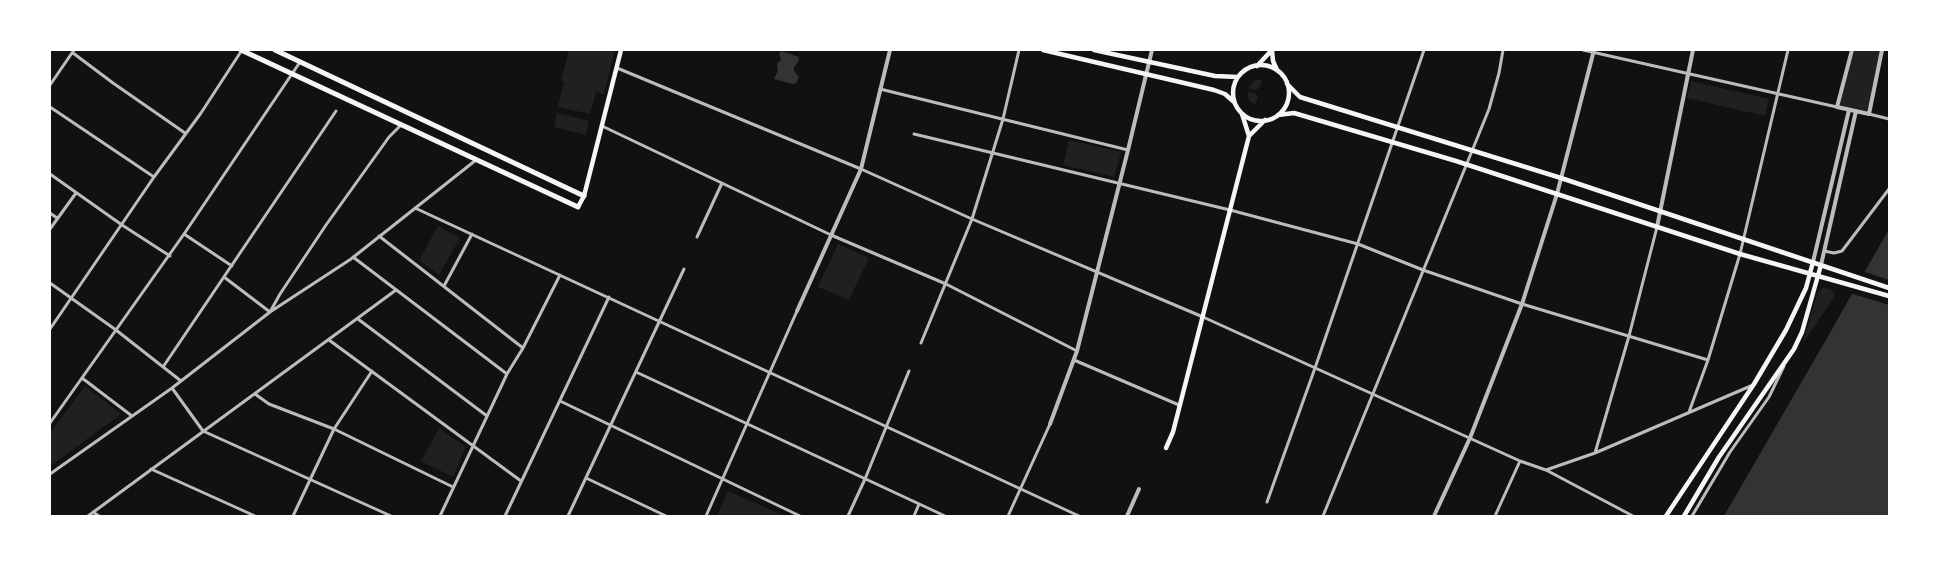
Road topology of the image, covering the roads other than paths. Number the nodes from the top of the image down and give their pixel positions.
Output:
1 (242, 50) edge
2 (275, 50) edge
3 (621, 50) edge
4 (890, 50) edge
5 (1019, 50) edge
6 (1043, 50) edge
7 (1094, 50) edge
8 (1152, 50) edge
9 (1271, 50) edge
10 (1424, 50) edge
11 (1503, 50) edge
12 (1583, 50) edge
13 (1693, 50) edge
14 (1788, 50) edge
15 (1852, 50) edge
16 (1882, 50) edge
17 (74, 51) edge
18 (1594, 51) edge
19 (301, 62) junction
20 (1148, 63) junction
21 (1257, 66) junction
22 (617, 68) junction
23 (1277, 71) junction
24 (294, 74) junction
25 (1146, 74) junction
26 (1688, 74) junction
27 (1238, 77) junction
28 (1287, 84) junction
29 (50, 85) edge
30 (880, 89) junction
31 (1778, 94) junction
32 (1234, 102) junction
33 (50, 107) edge
34 (1838, 107) junction
35 (1849, 110) junction
36 (336, 112) dead end
37 (1856, 112) junction
38 (1241, 113) junction
39 (1869, 114) junction
40 (1278, 115) junction
41 (1003, 119) junction
42 (1889, 119) edge
43 (1265, 120) junction
44 (401, 125) junction
45 (602, 126) junction
46 (1398, 128) junction
47 (185, 132) junction
48 (914, 134) dead end
49 (1249, 136) junction
50 (1393, 142) junction
51 (1128, 150) junction
52 (1472, 151) junction
53 (994, 153) junction
54 (476, 160) junction
55 (1467, 164) junction
56 (861, 169) junction
57 (50, 174) edge
58 (154, 177) junction
59 (1561, 178) junction
60 (722, 183) junction
61 (1120, 184) junction
62 (1889, 189) edge
63 (76, 192) junction
64 (1557, 194) junction
65 (584, 196) junction
66 (578, 207) joint
67 (415, 208) junction
68 (1230, 210) junction
69 (1662, 211) junction
70 (50, 213) edge
71 (58, 218) junction
72 (972, 219) junction
73 (122, 225) junction
74 (1657, 227) junction
75 (50, 229) edge
76 (184, 234) junction
77 (472, 234) junction
78 (832, 235) junction
79 (379, 236) junction
80 (697, 237) dead end
81 (1743, 239) junction
82 (1358, 244) junction
83 (1824, 251) junction
84 (1740, 254) junction
85 (170, 256) junction
86 (353, 257) junction
87 (1813, 262) junction
88 (1821, 265) junction
89 (232, 266) junction
90 (684, 269) dead end
91 (1423, 270) junction
92 (1097, 271) junction
93 (1810, 273) junction
94 (560, 274) junction
95 (1818, 275) junction
96 (224, 277) junction
97 (50, 284) edge
98 (946, 284) junction
99 (444, 286) junction
100 (1889, 288) edge
101 (396, 290) junction
102 (1889, 296) edge
103 (609, 297) junction
104 (72, 298) junction
105 (1522, 304) junction
106 (797, 311) joint
107 (270, 312) junction
108 (1203, 317) junction
109 (358, 319) junction
110 (660, 321) junction
111 (50, 329) edge
112 (116, 330) junction
113 (1629, 336) junction
114 (330, 340) junction
115 (921, 343) dead end
116 (523, 348) junction
117 (1077, 351) junction
118 (1074, 360) junction
119 (1708, 360) junction
120 (1788, 360) junction
121 (163, 366) junction
122 (1316, 368) junction
123 (372, 371) junction
124 (769, 371) junction
125 (909, 371) dead end
126 (636, 372) junction
127 (507, 374) junction
128 (82, 378) junction
129 (181, 381) junction
130 (1754, 384) junction
131 (172, 388) junction
132 (1372, 393) junction
133 (255, 394) junction
134 (560, 401) junction
135 (1179, 405) junction
136 (1689, 412) junction
137 (132, 416) junction
138 (487, 416) junction
139 (50, 423) edge
140 (746, 424) junction
141 (1050, 424) joint
142 (610, 426) junction
143 (887, 426) junction
144 (334, 429) junction
145 (203, 431) junction
146 (1470, 438) junction
147 (472, 446) junction
148 (1166, 448) dead end
149 (1595, 453) junction
150 (1520, 461) junction
151 (151, 469) junction
152 (1546, 470) junction
153 (50, 474) edge
154 (586, 478) junction
155 (722, 479) junction
156 (865, 479) junction
157 (309, 480) junction
158 (521, 481) junction
159 (453, 487) junction
160 (1021, 488) junction
161 (1139, 489) dead end
162 (1267, 502) dead end
163 (919, 504) junction
164 (93, 512) junction
165 (88, 516) edge
166 (99, 516) edge
167 (255, 516) edge
168 (293, 516) edge
169 (391, 516) edge
170 (440, 516) edge
171 (505, 516) edge
172 (568, 516) edge
173 (666, 516) edge
174 (706, 516) edge
175 (800, 516) edge
176 (848, 516) edge
177 (914, 516) edge
178 (945, 516) edge
179 (1008, 516) edge
180 (1079, 516) edge
181 (1126, 516) edge
182 (1323, 516) edge
183 (1434, 516) edge
184 (1495, 516) edge
185 (1633, 516) edge
186 (1666, 516) edge
187 (1684, 516) edge
188 (1692, 516) edge

1 - 24 main road
1 - 47 street
2 - 19 main road
3 - 22 main road
4 - 30 street
5 - 41 street
6 - 25 main road
7 - 20 main road
8 - 20 street
9 - 21 main road
9 - 23 main road
10 - 46 street
11 - 52 street
12 - 18 street
13 - 26 street
14 - 31 street
15 - 34 street
16 - 39 street
17 - 29 street
17 - 47 street
18 - 26 street
18 - 59 street
19 - 24 street
19 - 65 main road
20 - 25 street
20 - 27 main road
21 - 23 main road
21 - 27 main road
22 - 45 main road
22 - 56 street
23 - 28 main road
24 - 44 main road
24 - 76 street
25 - 32 main road
25 - 51 street
26 - 31 street
26 - 69 street
27 - 32 main road
28 - 40 main road
28 - 46 main road
30 - 41 street
30 - 56 street
31 - 34 street
31 - 81 street
32 - 38 main road
33 - 58 street
34 - 35 street
35 - 37 street
35 - 87 street
36 - 89 street
37 - 39 street
37 - 83 street
38 - 43 main road
38 - 49 main road
39 - 42 street
40 - 43 main road
40 - 50 main road
41 - 51 street
41 - 53 street
43 - 49 main road
44 - 54 main road
44 - 107 street
45 - 60 street
45 - 65 main road
46 - 50 street
46 - 52 main road
47 - 58 street
48 - 53 street
49 - 68 main road
50 - 55 main road
50 - 82 street
51 - 61 street
52 - 55 street
52 - 59 main road
53 - 61 street
53 - 72 street
54 - 66 main road
54 - 67 street
55 - 64 main road
55 - 91 street
56 - 72 street
56 - 78 street
57 - 63 street
58 - 73 street
59 - 64 street
59 - 69 main road
60 - 78 street
60 - 80 street
61 - 68 street
61 - 92 street
62 - 83 street
63 - 71 street
63 - 73 street
64 - 74 main road
64 - 105 street
65 - 66 main road
67 - 77 street
67 - 79 street
68 - 82 street
68 - 108 main road
69 - 74 street
69 - 81 main road
70 - 71 street
71 - 75 street
72 - 92 street
72 - 98 street
73 - 85 street
73 - 104 street
74 - 84 main road
74 - 113 street
76 - 85 street
76 - 89 street
77 - 94 street
77 - 99 street
78 - 98 street
78 - 106 street
79 - 86 street
79 - 99 street
81 - 84 street
81 - 87 main road
82 - 91 street
82 - 122 street
83 - 88 street
84 - 93 main road
84 - 119 street
85 - 112 street
86 - 101 street
86 - 107 street
87 - 88 main road
87 - 93 main road
88 - 95 main road
88 - 100 main road
89 - 96 street
90 - 110 street
91 - 105 street
91 - 132 street
92 - 108 street
92 - 117 street
93 - 95 main road
93 - 130 main road
94 - 103 street
94 - 116 street
95 - 102 main road
95 - 120 main road
96 - 107 street
96 - 121 street
97 - 104 street
98 - 115 street
98 - 117 street
99 - 116 street
101 - 109 street
101 - 127 street
103 - 110 street
103 - 134 street
104 - 111 street
104 - 112 street
105 - 113 street
105 - 146 street
106 - 124 street
107 - 129 street
108 - 122 street
108 - 135 main road
109 - 114 street
109 - 138 street
110 - 124 street
110 - 126 street
112 - 121 street
112 - 128 street
113 - 119 street
113 - 149 street
114 - 123 street
114 - 133 street
116 - 127 street
117 - 118 street
118 - 135 street
118 - 141 street
119 - 136 street
120 - 187 main road
120 - 188 street
121 - 129 street
122 - 132 street
122 - 162 street
123 - 144 street
123 - 147 street
124 - 140 street
124 - 143 street
125 - 143 street
126 - 140 street
126 - 142 street
127 - 138 street
128 - 137 street
128 - 139 street
129 - 131 street
130 - 136 street
130 - 186 main road
131 - 137 street
131 - 145 street
132 - 146 street
132 - 182 street
133 - 144 street
133 - 145 street
134 - 142 street
134 - 158 street
135 - 148 main road
136 - 149 street
137 - 153 street
138 - 147 street
140 - 155 street
140 - 156 street
141 - 160 street
142 - 154 street
142 - 155 street
143 - 156 street
143 - 160 street
144 - 157 street
144 - 159 street
145 - 151 street
145 - 157 street
146 - 150 street
146 - 183 street
147 - 158 street
147 - 159 street
149 - 152 street
150 - 152 street
150 - 184 street
151 - 164 street
151 - 167 street
152 - 185 street
154 - 172 street
154 - 173 street
155 - 174 street
155 - 175 street
156 - 163 street
156 - 176 street
157 - 168 street
157 - 169 street
158 - 171 street
159 - 170 street
160 - 179 street
160 - 180 street
161 - 181 street
163 - 177 street
163 - 178 street
164 - 165 street
164 - 166 street

